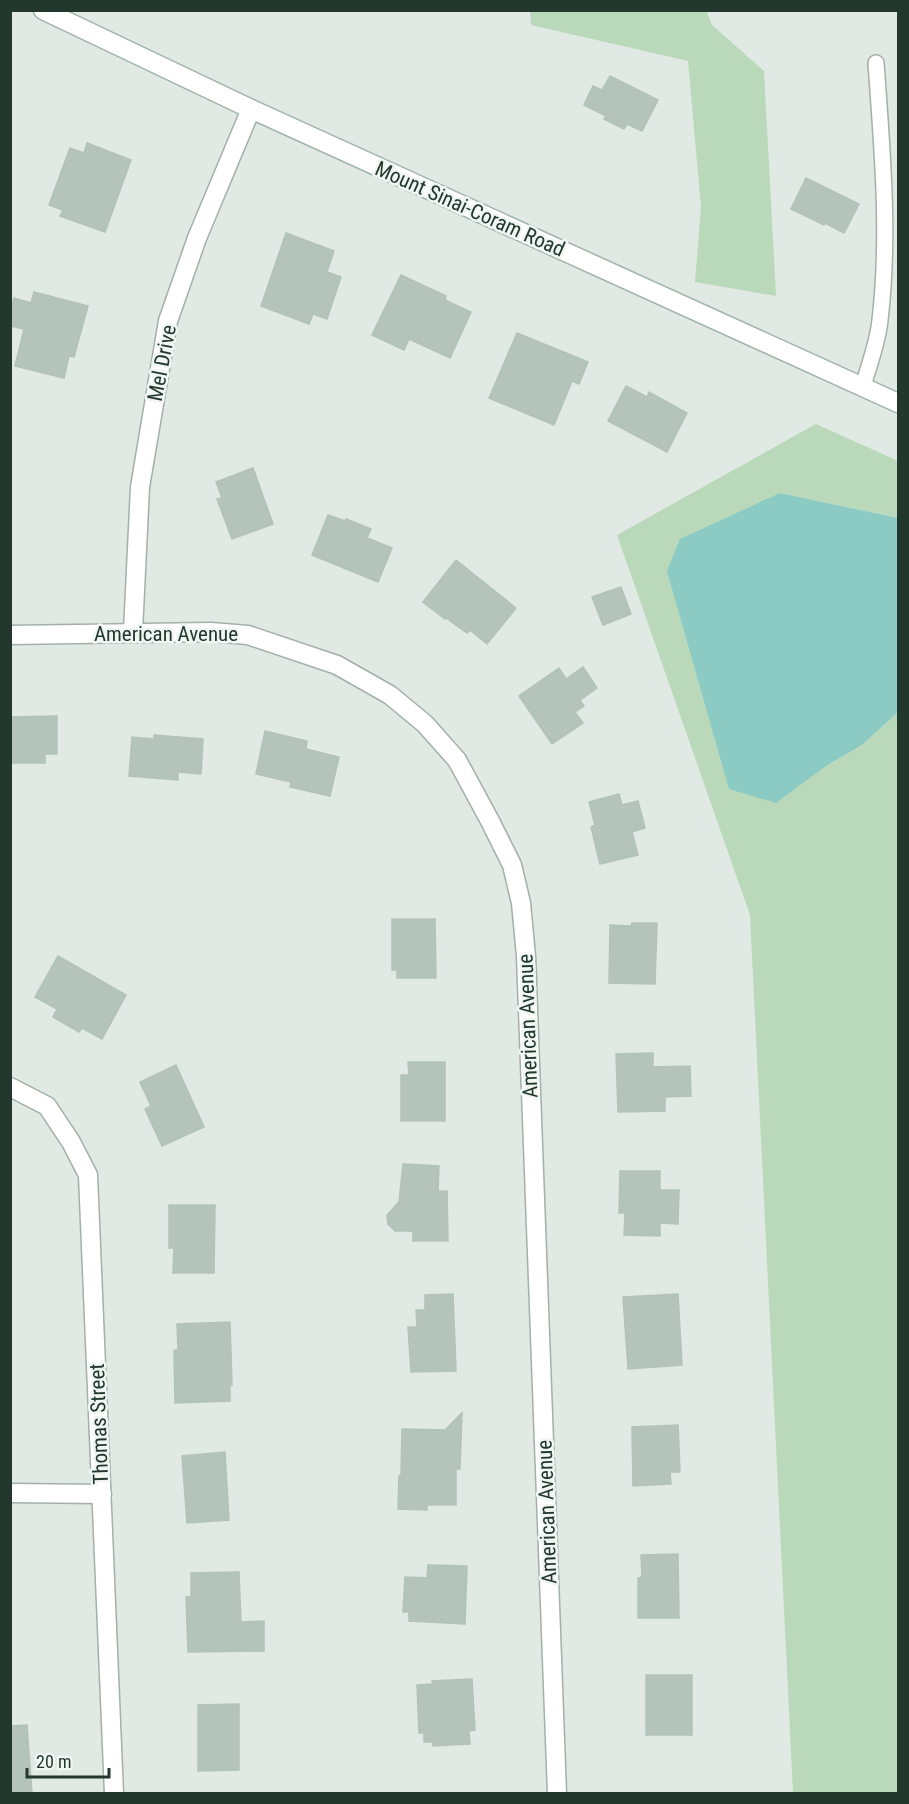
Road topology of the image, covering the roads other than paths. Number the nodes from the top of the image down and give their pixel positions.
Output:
1 (43, 10) edge
2 (876, 63) dead end
3 (251, 109) junction
4 (863, 386) junction
5 (898, 403) edge
6 (133, 632) junction
7 (10, 635) edge
8 (10, 1087) edge
9 (10, 1493) edge
10 (102, 1494) junction
11 (114, 1794) edge
12 (557, 1794) edge

1 - 3 street, Mount Sinai-Coram Road
2 - 4 lane
3 - 4 street, Mount Sinai-Coram Road
3 - 6 street, Mel Drive
4 - 5 street, Mount Sinai-Coram Road
6 - 7 street, American Avenue
6 - 12 street, American Avenue
8 - 10 street, Thomas Street
9 - 10 street
10 - 11 street, Thomas Street

